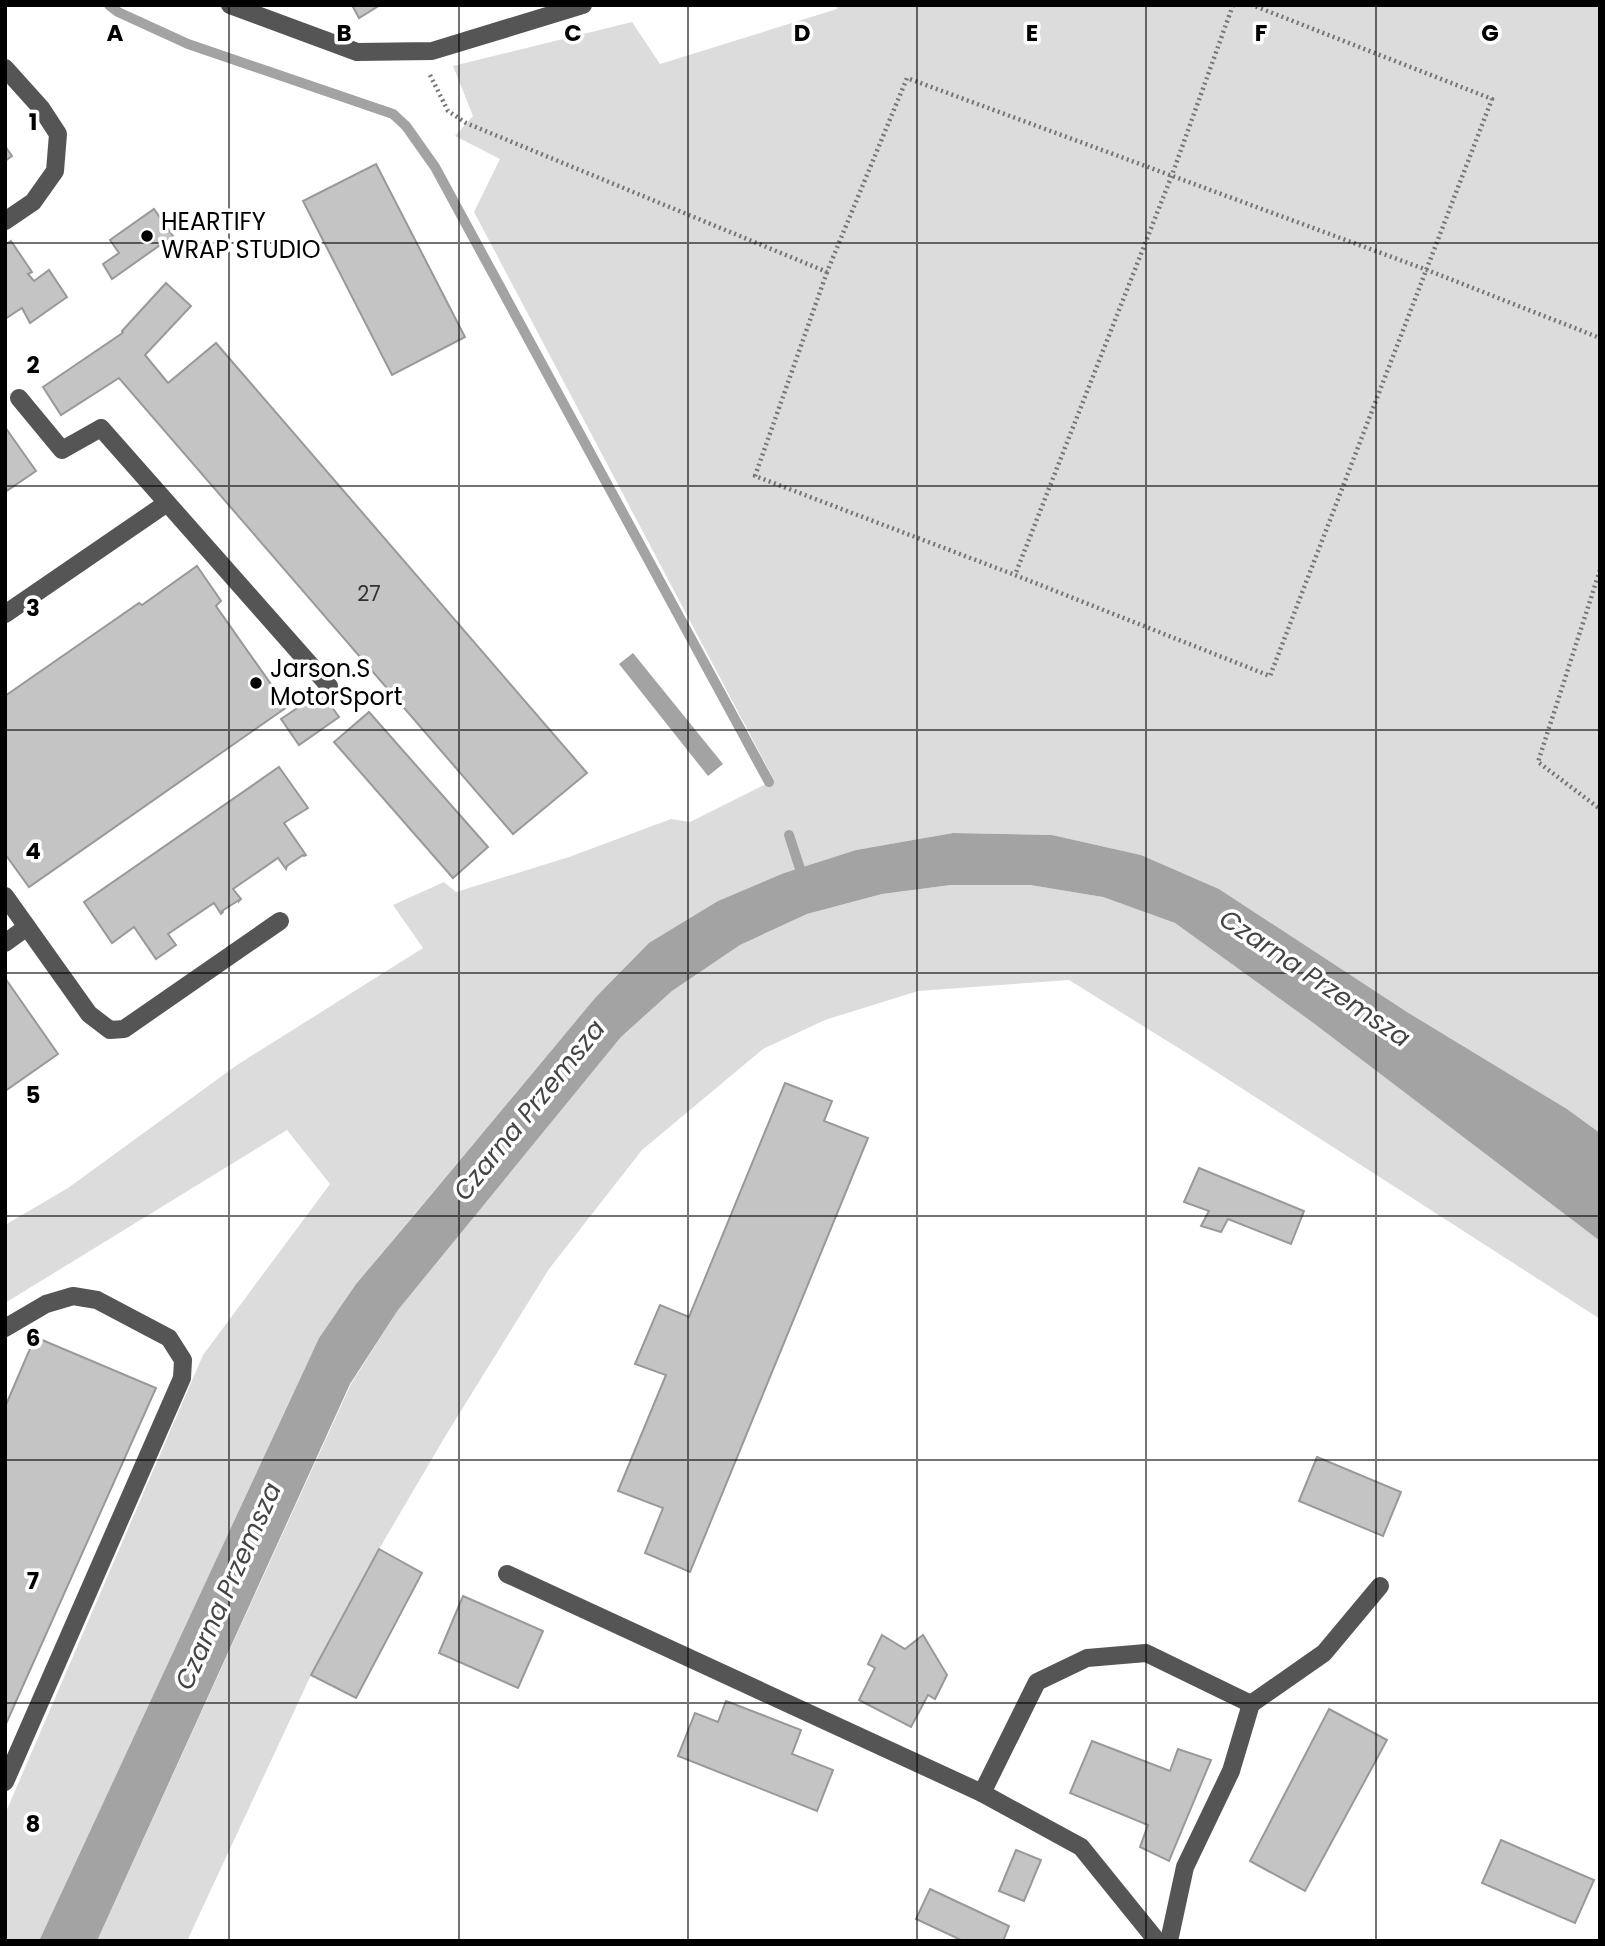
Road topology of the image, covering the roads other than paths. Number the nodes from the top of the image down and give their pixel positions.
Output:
1 (230, 5) edge
2 (583, 5) edge
3 (5, 68) edge
4 (5, 221) edge
5 (19, 398) dead end
6 (167, 503) junction
7 (5, 614) edge
8 (329, 686) dead end
9 (5, 896) edge
10 (280, 921) dead end
11 (27, 927) junction
12 (5, 943) edge
13 (5, 1328) edge
14 (507, 1574) dead end
15 (1380, 1586) dead end
16 (1251, 1704) junction
17 (5, 1782) edge
18 (982, 1793) junction
19 (1157, 1941) edge
20 (1169, 1941) edge

1 - 2 lane
3 - 4 lane
5 - 6 lane
6 - 7 lane
6 - 8 lane
9 - 11 lane
10 - 11 lane
11 - 12 lane
13 - 17 lane
14 - 18 lane
15 - 16 lane
16 - 18 lane
16 - 20 lane
18 - 19 lane

